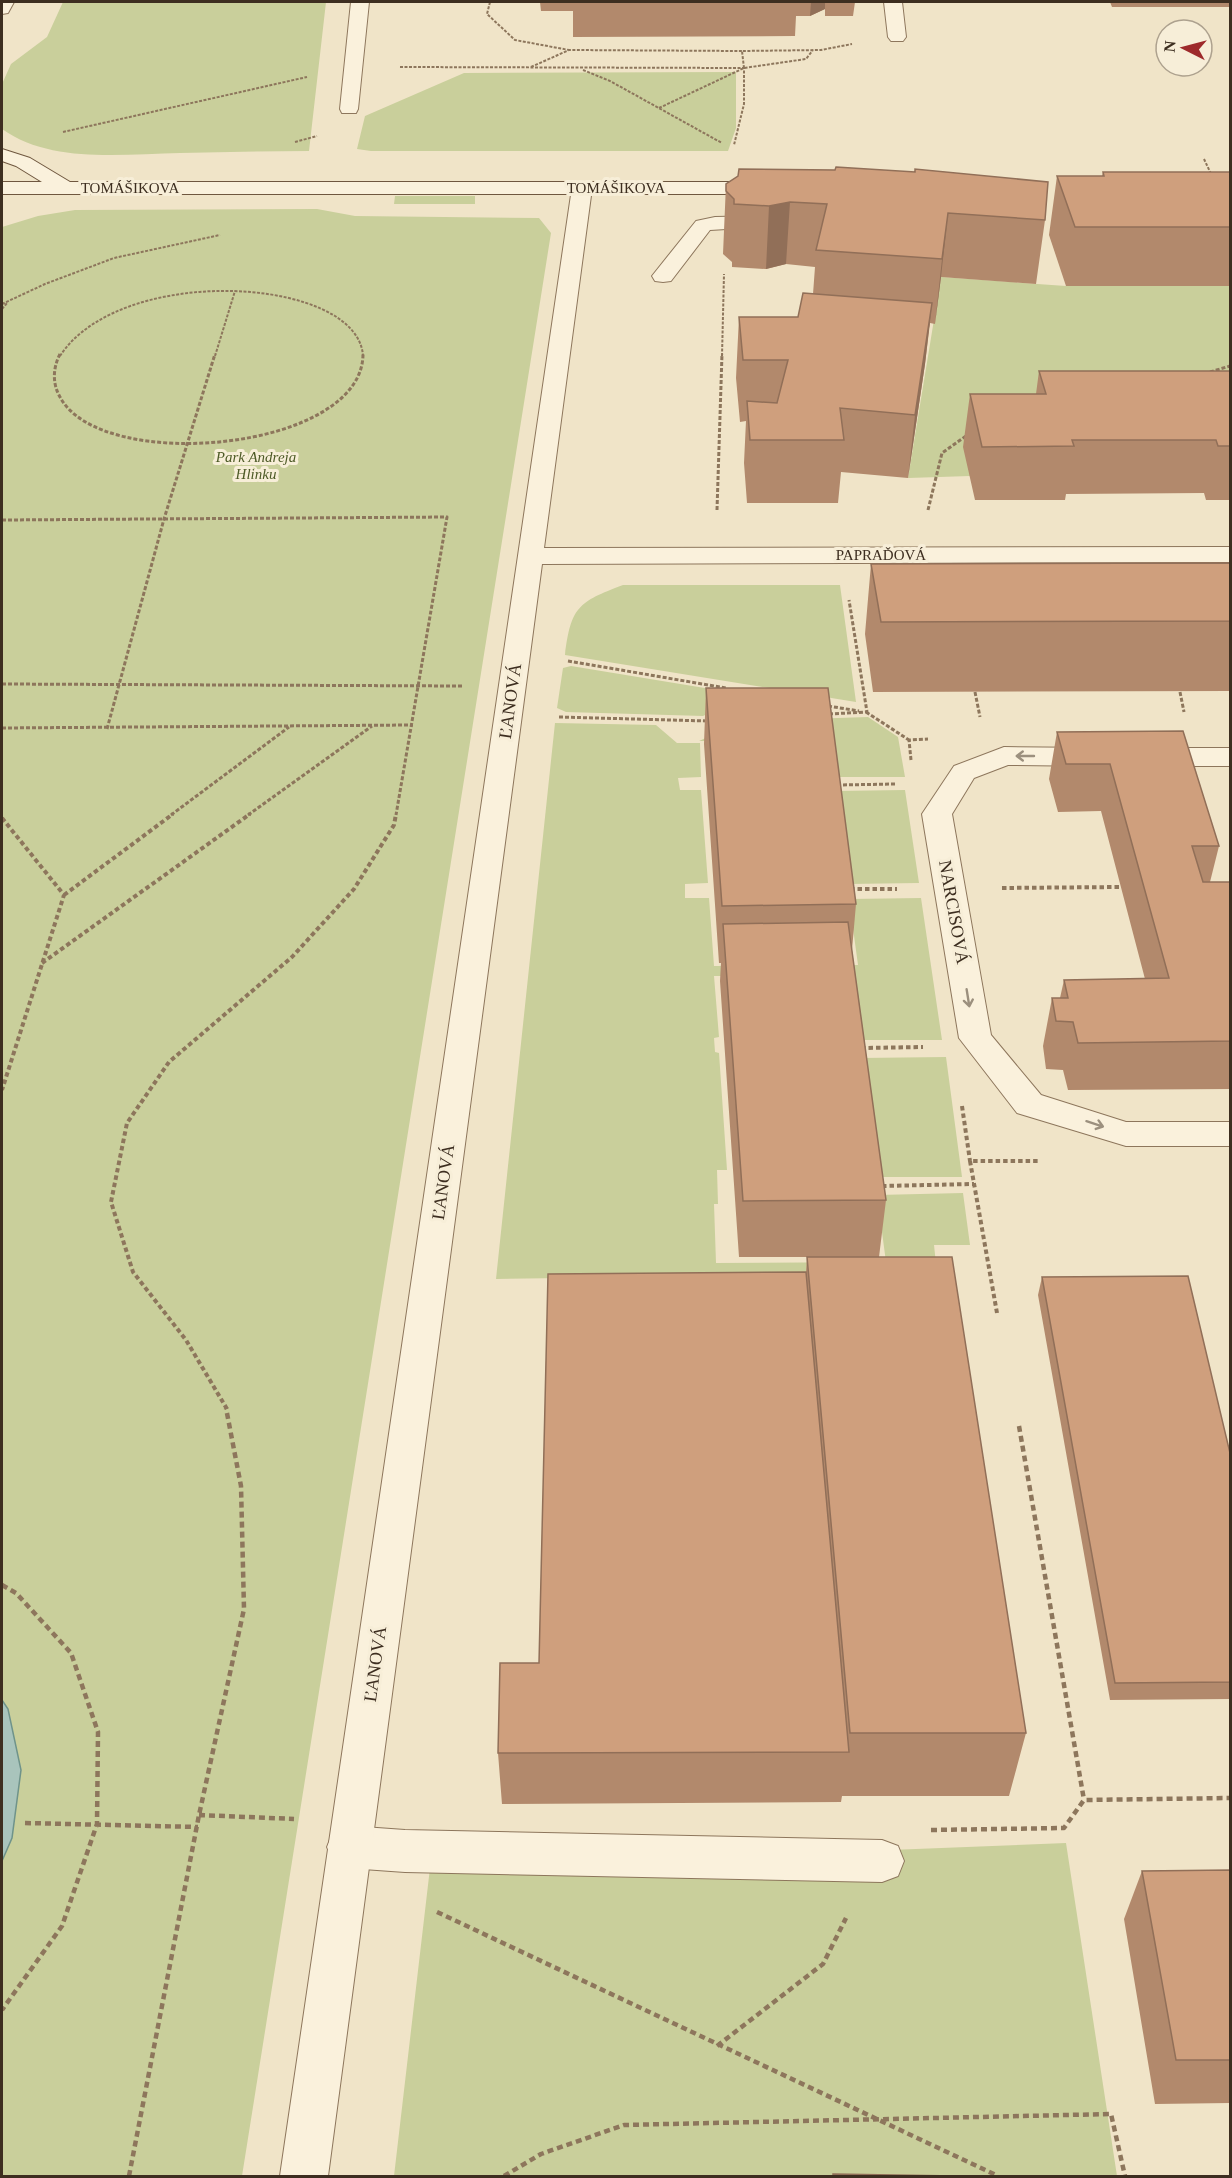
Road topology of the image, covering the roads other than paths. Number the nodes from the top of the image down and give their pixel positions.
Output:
1 (5, 2) edge
2 (360, 2) edge
3 (893, 2) edge
4 (2, 9) edge
5 (897, 37) road end
6 (349, 109) dead end
7 (2, 155) edge
8 (2, 188) edge
9 (66, 188) junction
10 (582, 188) junction
11 (790, 188) edge
12 (2, 206) edge
13 (786, 222) edge
14 (663, 276) dead end
15 (1230, 555) edge
16 (531, 556) junction
17 (1230, 757) edge
18 (1230, 1134) edge
19 (349, 1847) junction
20 (882, 1861) dead end
21 (304, 2176) edge

1 - 4 street
2 - 6 street
3 - 5 street
7 - 9 street
8 - 9 street, TOMÁŠIKOVA
9 - 10 street, TOMÁŠIKOVA
9 - 12 street
10 - 11 street, TOMÁŠIKOVA
10 - 16 street, ĽANOVÁ
13 - 14 street
15 - 16 street, PAPRAĎOVÁ
16 - 19 street, ĽANOVÁ
17 -> 18 street, NARCISOVÁ
19 - 20 street
19 - 21 street, ĽANOVÁ

